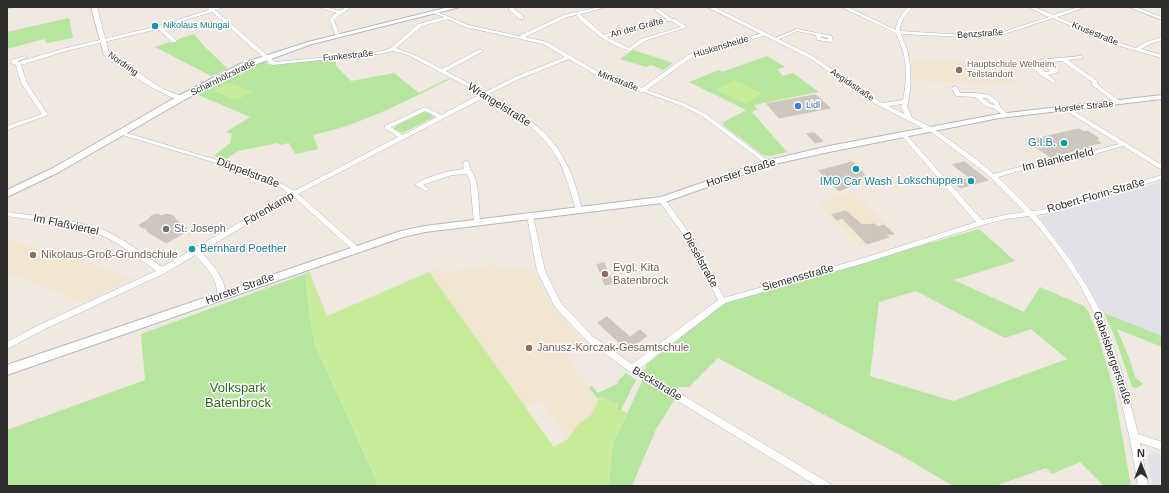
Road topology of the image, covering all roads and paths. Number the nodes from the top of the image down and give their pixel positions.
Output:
1 (94, 7) edge
2 (222, 7) edge
3 (319, 7) edge
4 (349, 7) edge
5 (456, 7) edge
6 (520, 7) edge
7 (606, 7) edge
8 (710, 7) edge
9 (843, 7) edge
10 (910, 7) edge
11 (1030, 7) edge
12 (1083, 7) edge
13 (1131, 7) edge
14 (594, 8) edge
15 (210, 9) edge
16 (658, 10) dead end
17 (340, 12) junction
18 (435, 12) junction
19 (576, 14) junction
20 (1053, 17) junction
21 (447, 18) junction
22 (522, 18) dead end
23 (670, 19) junction
24 (1162, 19) edge
25 (159, 27) junction
26 (897, 32) junction
27 (764, 34) junction
28 (818, 35) dead end
29 (338, 36) junction
30 (521, 37) junction
31 (603, 37) junction
32 (1162, 38) edge
33 (775, 39) junction
34 (102, 41) junction
35 (174, 41) dead end
36 (393, 49) junction
37 (1136, 50) junction
38 (480, 51) dead end
39 (569, 57) junction
40 (1081, 57) dead end
41 (1162, 57) edge
42 (265, 58) junction
43 (1063, 59) junction
44 (1040, 61) junction
45 (1028, 62) junction
46 (1005, 64) dead end
47 (442, 71) junction
48 (1043, 74) junction
49 (1053, 81) dead end
50 (955, 88) dead end
51 (642, 91) junction
52 (484, 94) junction
53 (1162, 97) edge
54 (181, 98) junction
55 (906, 102) junction
56 (1120, 103) junction
57 (883, 105) junction
58 (1067, 109) junction
59 (1006, 115) junction
60 (441, 117) junction
61 (909, 118) junction
62 (7, 128) edge
63 (930, 128) junction
64 (121, 133) junction
65 (903, 134) junction
66 (402, 137) junction
67 (1124, 144) junction
68 (466, 163) dead end
69 (768, 163) junction
70 (1162, 168) edge
71 (467, 171) junction
72 (993, 176) junction
73 (1162, 176) edge
74 (426, 189) dead end
75 (7, 194) edge
76 (294, 194) junction
77 (662, 200) junction
78 (579, 210) junction
79 (1030, 213) junction
80 (7, 214) edge
81 (530, 216) junction
82 (477, 222) junction
83 (981, 223) junction
84 (356, 249) junction
85 (197, 251) junction
86 (162, 271) junction
87 (222, 296) junction
88 (722, 301) junction
89 (7, 346) edge
90 (632, 369) junction
91 (7, 370) edge
92 (1136, 437) junction
93 (1162, 446) edge
94 (826, 486) edge
95 (1144, 486) edge

1 - 34 street, Nordring
2 - 15 street
3 - 17 street
4 - 17 street
5 - 18 main road, Scharnhölzstraße
6 - 22 street
7 - 14 street
8 - 27 street, Aegidistraße
9 - 26 street
10 - 26 street
11 - 20 street, Krusestraße
12 - 20 street, Benzstraße
13 - 24 street
14 - 19 street
15 - 25 street
15 - 42 street
16 - 23 street, An der Gräfte
17 - 29 street
18 - 21 street, Mirkstraße
18 - 29 main road, Scharnhölzstraße
19 - 30 street
19 - 31 street, An der Gräfte
20 - 26 street, Benzstraße
20 - 37 street, Krusestraße
21 - 30 street, Mirkstraße
21 - 36 street
23 - 31 street, An der Gräfte
23 - 31 street, An der Gräfte
25 - 34 street
25 - 35 street
26 - 55 street
27 - 33 street, Aegidistraße
27 - 51 street, Hüskensheide
28 - 33 street
29 - 42 main road, Scharnhölzstraße
30 - 39 street, Mirkstraße
32 - 37 street
33 - 57 street, Aegidistraße
34 - 54 street, Nordring
34 - 62 street
36 - 42 street, Funkestraße
36 - 47 street, Wrangelstraße
37 - 41 street, Krusestraße
38 - 47 street
39 - 51 street, Mirkstraße
39 - 52 street, Förenkamp
40 - 43 street
42 - 54 main road, Scharnhölzstraße
43 - 44 street
43 - 56 street
44 - 45 street
44 - 48 street
45 - 46 street
45 - 48 street
47 - 52 street, Wrangelstraße
48 - 49 street
50 - 59 street
51 - 69 street, Mirkstraße
52 - 60 street, Förenkamp
52 - 78 street, Wrangelstraße
53 - 56 main road, Horster Straße
54 - 64 main road, Scharnhölzstraße
55 - 57 street
55 - 61 street
56 - 58 main road, Horster Straße
57 - 61 street, Aegidistraße
58 - 59 main road, Horster Straße
58 - 67 street
59 - 63 main road, Horster Straße
60 - 66 street, Förenkamp
60 - 66 street
61 - 63 street, Aegidistraße
63 - 65 main road, Horster Straße
63 - 72 street, Gabelsbergerstraße
64 - 75 main road, Scharnhölzstraße
64 - 76 street, Düppelstraße
65 - 69 main road, Horster Straße
65 - 83 street
66 - 76 street, Förenkamp
67 - 70 street
67 - 72 street, Im Blankenfeld
68 - 71 street
69 - 77 main road, Horster Straße
71 - 74 street
71 - 82 street
72 - 79 street, Gabelsbergerstraße
73 - 79 street, Robert-Florin-Straße
76 - 84 street, Düppelstraße
76 - 85 street, Förenkamp
77 - 78 main road, Horster Straße
77 - 88 street, Dieselstraße
78 - 81 main road, Horster Straße
79 - 83 street, Siemensstraße
79 - 92 street, Gabelsbergerstraße
80 - 86 street, Im Flaßviertel
81 - 82 main road, Horster Straße
81 - 90 street, Beckstraße
82 - 84 main road, Horster Straße
83 - 88 street, Siemensstraße
84 - 87 main road, Horster Straße
85 - 86 street, Förenkamp
85 - 87 street
86 - 89 street, Förenkamp
87 - 91 main road, Horster Straße
88 - 90 street, Siemensstraße
90 - 94 street, Beckstraße
92 - 93 street
92 - 95 street, Gabelsbergerstraße

